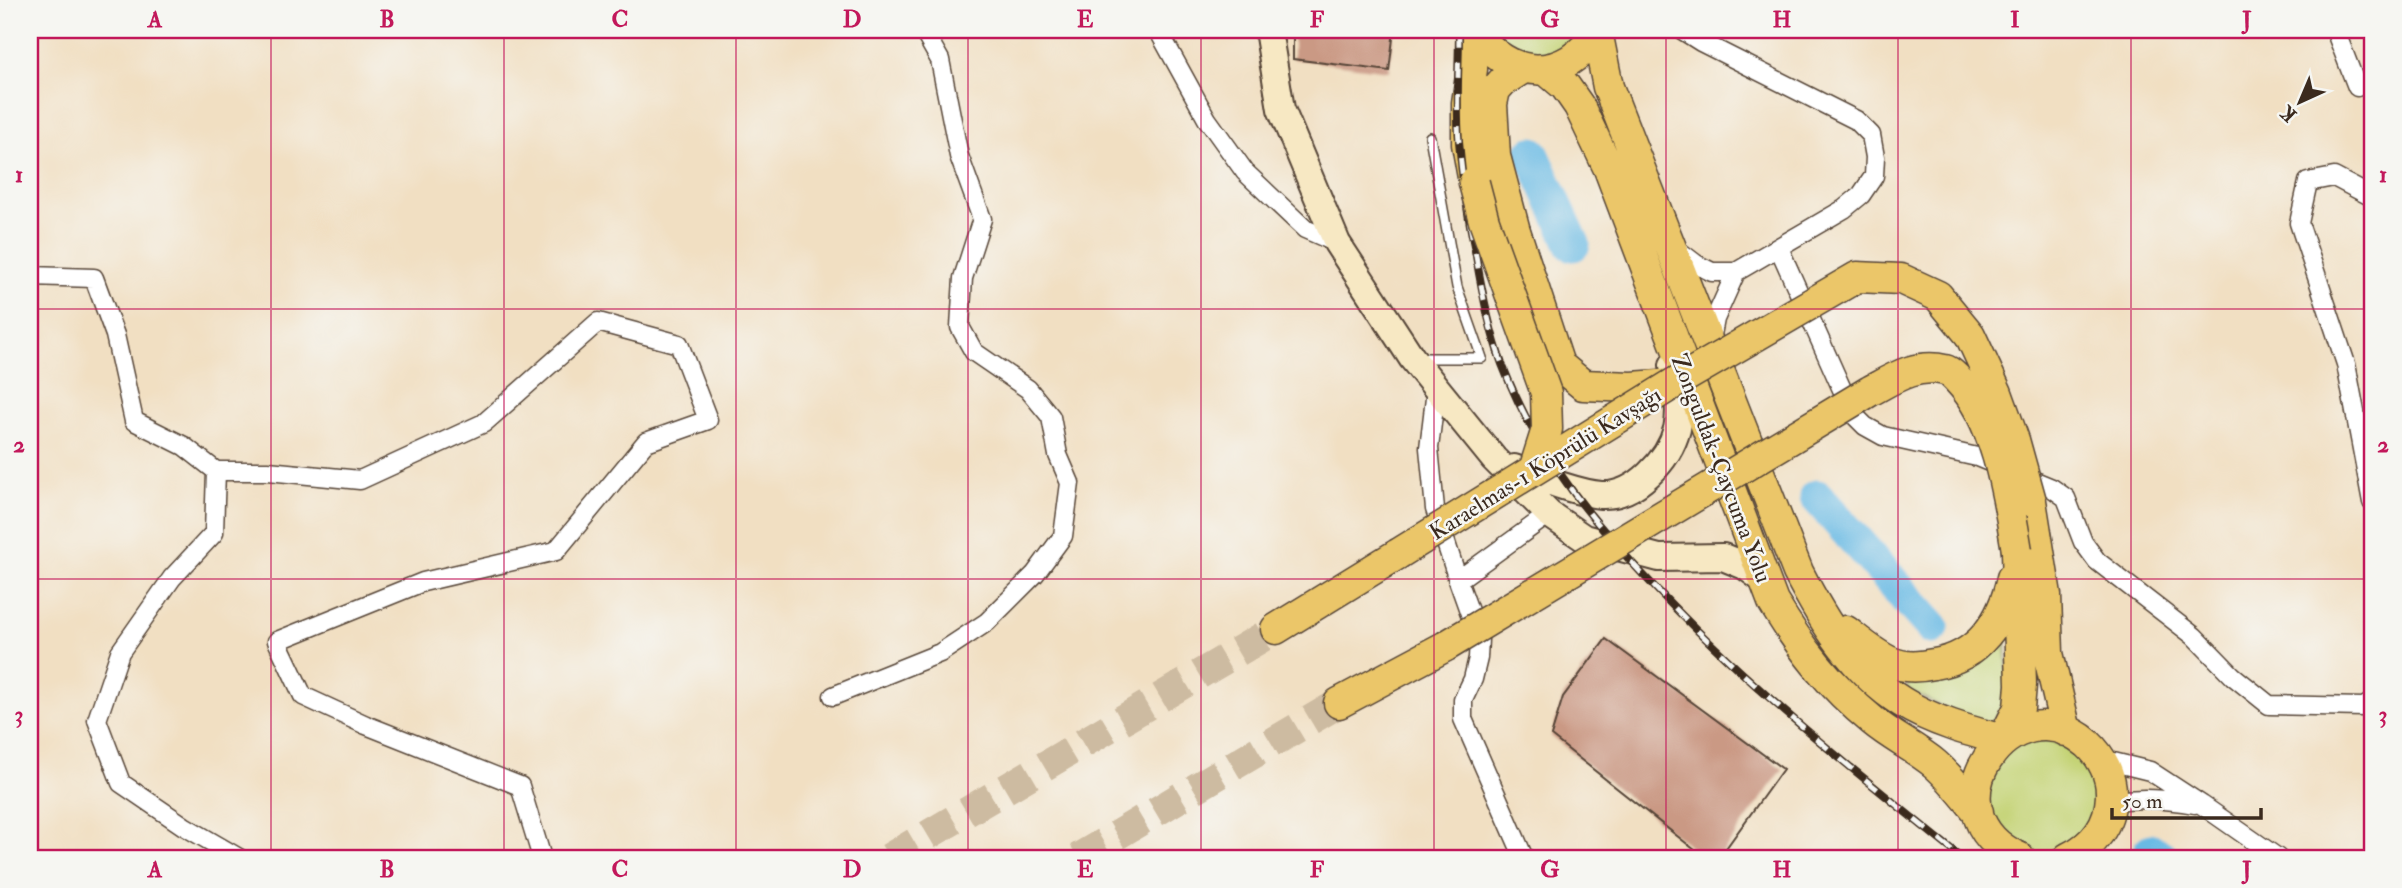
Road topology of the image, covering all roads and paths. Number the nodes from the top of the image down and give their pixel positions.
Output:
1 (923, 30) edge
2 (1158, 30) edge
3 (1268, 30) edge
4 (1474, 30) edge
5 (1597, 30) edge
6 (1682, 30) edge
7 (2335, 30) edge
8 (1534, 69) junction
9 (2357, 87) dead end
10 (1430, 137) dead end
11 (2372, 197) edge
12 (1337, 243) junction
13 (1669, 243) junction
14 (1779, 248) junction
15 (1737, 272) junction
16 (30, 276) edge
17 (1669, 329) junction
18 (1710, 347) junction
19 (1412, 358) junction
20 (1673, 384) junction
21 (1436, 390) junction
22 (1494, 459) junction
23 (1534, 470) junction
24 (216, 471) junction
25 (2372, 502) edge
26 (1549, 513) junction
27 (2017, 551) junction
28 (1458, 580) junction
29 (1765, 581) junction
30 (1815, 606) junction
31 (1276, 629) tunnel mouth
32 (833, 696) dead end
33 (2372, 702) edge
34 (1339, 703) tunnel mouth
35 (2066, 731) junction
36 (2003, 740) junction
37 (2101, 759) junction
38 (2111, 802) junction
39 (2202, 805) junction
40 (1978, 812) junction
41 (2101, 846) edge
42 (239, 858) edge
43 (542, 858) edge
44 (1524, 858) edge
45 (2020, 858) edge
46 (2068, 858) edge
47 (2278, 858) edge

1 - 32 street
2 - 12 street
3 - 12 main road
4 - 8 highway, Zonguldak-Çaycuma Yolu
4 - 23 highway, bridge
5 - 8 highway
5 - 13 highway, Zonguldak-Çaycuma Yolu
6 - 14 street
7 - 9 street
8 - 17 highway, Zonguldak-Çaycuma Yolu
8 - 20 highway
10 - 19 lane
11 - 25 street
12 - 19 main road
13 - 15 street
13 - 18 highway, Zonguldak-Çaycuma Yolu
14 - 15 street
14 - 33 street
15 - 18 street
16 - 24 street
17 - 22 main road
17 - 29 highway, Zonguldak-Çaycuma Yolu
18 - 30 highway, Zonguldak-Çaycuma Yolu
19 - 21 main road
20 - 23 highway, Karaelmas-1 Köprülü Kavşağı, bridge
20 - 35 highway, Karaelmas-1 Köprülü Kavşağı, bridge
21 - 22 main road
21 - 28 street
22 - 26 main road
23 - 31 highway, Karaelmas-1 Köprülü Kavşağı, bridge
24 - 42 street
24 - 43 street
26 - 28 street
26 - 29 main road
27 - 30 highway
27 - 34 highway, bridge
27 - 36 highway
28 - 44 street
29 - 40 highway, Zonguldak-Çaycuma Yolu
30 - 36 highway, Zonguldak-Çaycuma Yolu
35 - 36 highway
35 - 37 highway
36 - 40 highway
37 - 38 highway
37 - 39 street
38 - 39 street
38 - 41 highway
39 - 47 street
40 - 45 highway, Zonguldak-Çaycuma Yolu
41 - 46 highway

